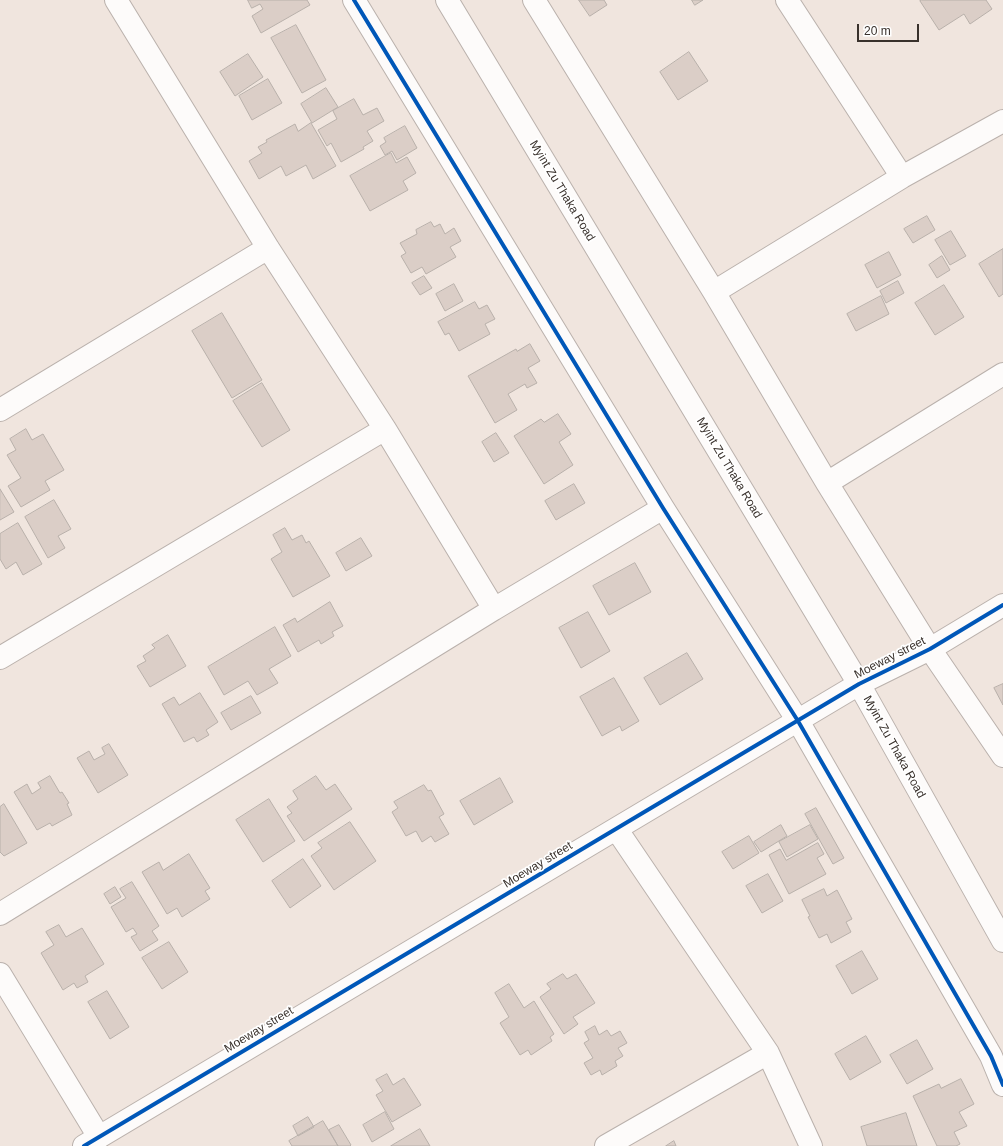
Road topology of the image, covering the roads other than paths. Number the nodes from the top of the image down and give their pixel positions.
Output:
1 (116, 0) edge
2 (354, 0) edge
3 (447, 0) edge
4 (534, 0) edge
5 (787, 0) edge
6 (1003, 121) edge
7 (902, 177) junction
8 (268, 248) junction
9 (714, 292) junction
10 (1003, 374) edge
11 (0, 410) edge
12 (385, 429) junction
13 (827, 483) junction
14 (663, 508) junction
15 (1003, 604) edge
16 (494, 609) junction
17 (930, 650) junction
18 (0, 658) edge
19 (859, 684) junction
20 (798, 721) junction
21 (1003, 756) edge
22 (617, 830) junction
23 (0, 914) edge
24 (1003, 941) edge
25 (0, 974) edge
26 (768, 1053) junction
27 (1003, 1085) edge
28 (92, 1141) edge
29 (606, 1146) edge
30 (811, 1146) edge

1 - 8 street
2 - 14 street
3 - 19 street, Myint Zu Thaka Road
4 - 9 street
5 - 7 street
6 - 7 street
7 - 9 street
8 - 11 street
8 - 12 street
9 - 13 street
10 - 13 street
12 - 16 street
12 - 18 street
13 - 17 street
14 - 16 street
14 - 20 street
15 - 17 street, Moeway street
16 - 23 street
17 - 19 street, Moeway street
17 - 21 street
19 - 20 street, Moeway street
19 - 24 street, Myint Zu Thaka Road
20 - 22 street, Moeway street
20 - 27 street
22 - 26 street
22 - 28 street, Moeway street
25 - 28 street
26 - 29 street
26 - 30 street

